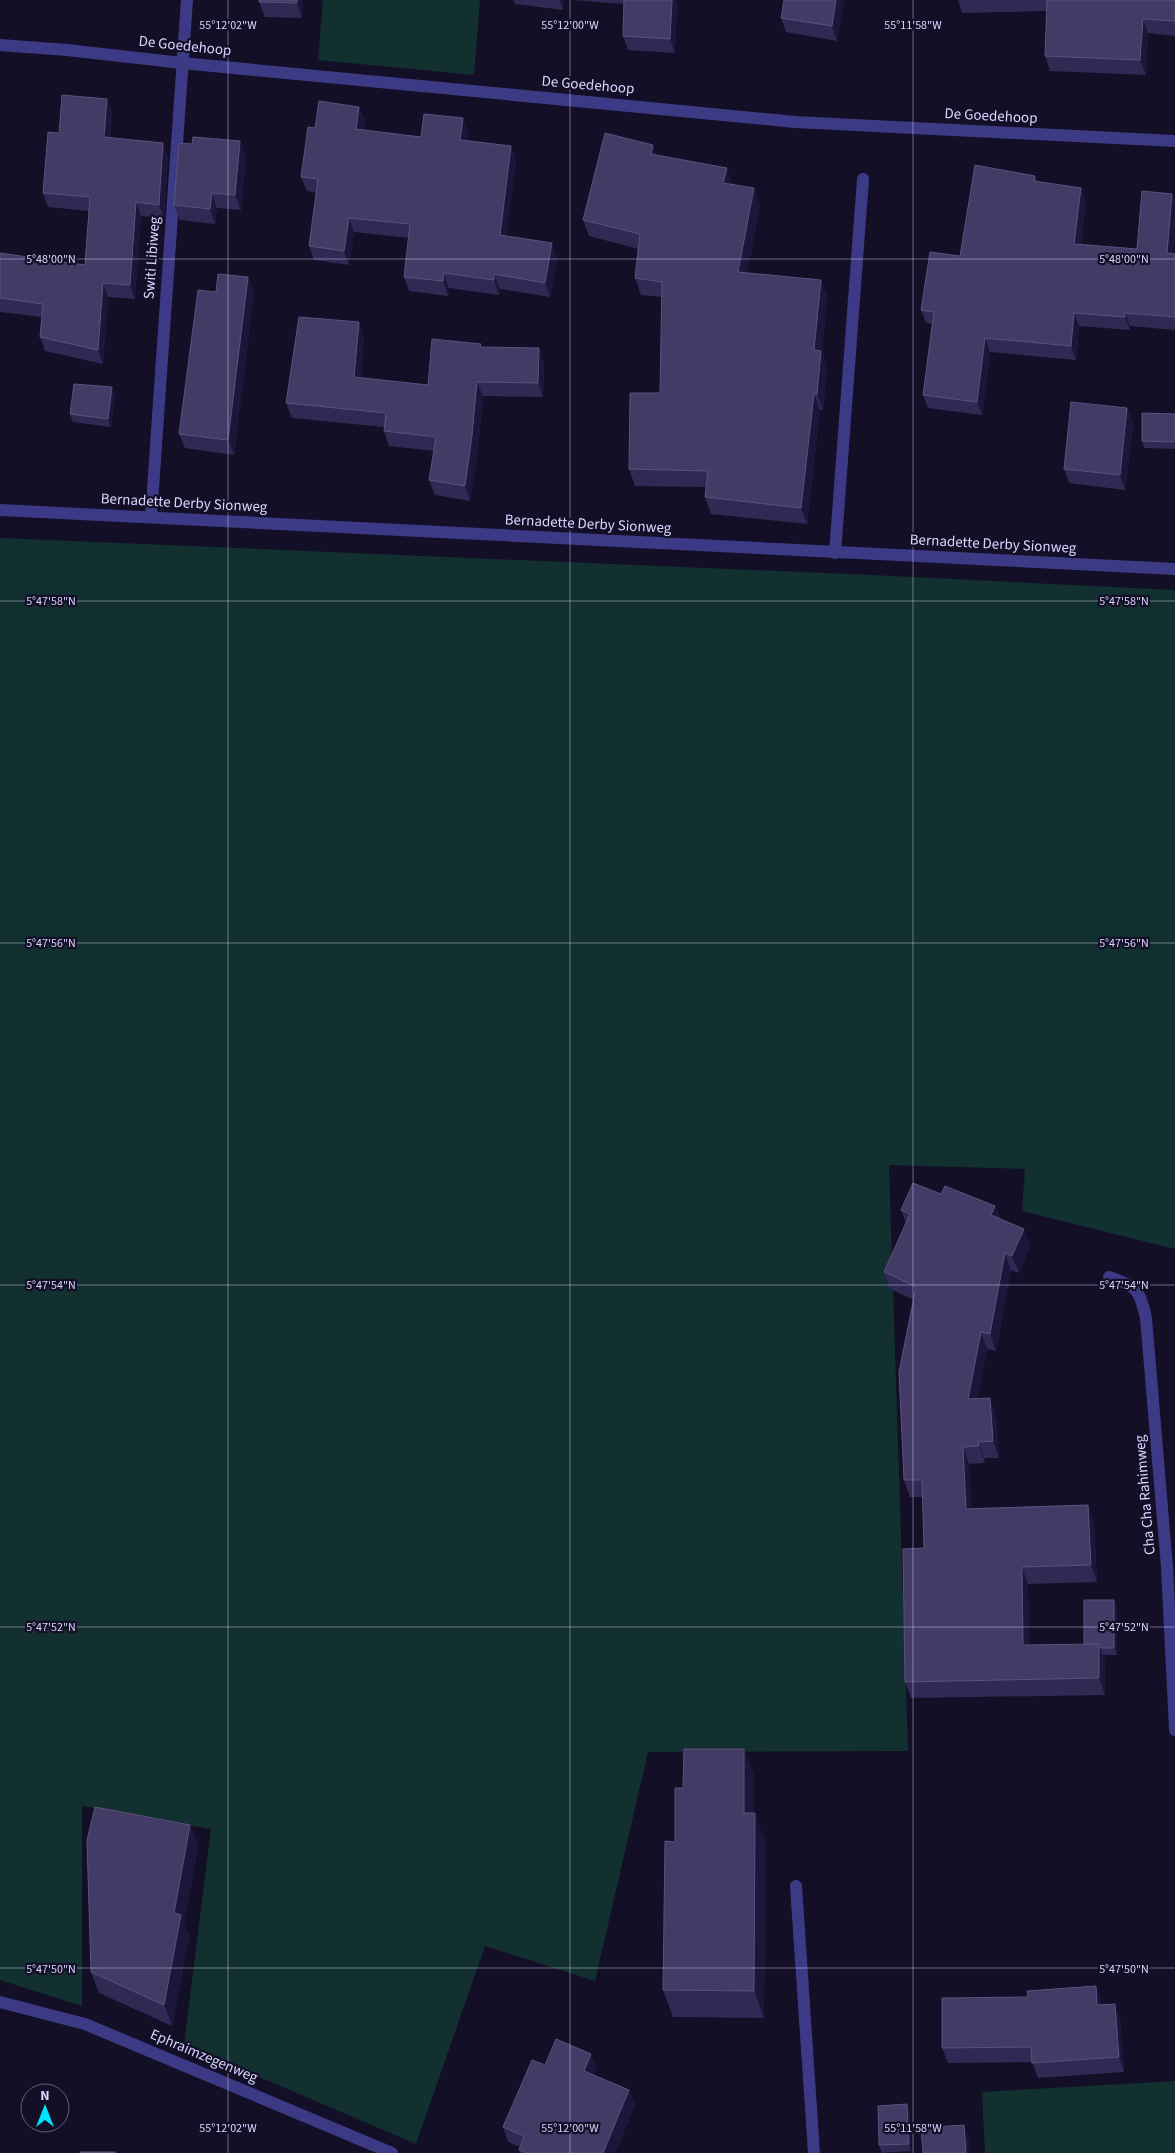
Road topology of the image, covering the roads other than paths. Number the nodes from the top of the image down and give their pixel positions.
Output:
1 (187, 0) edge
2 (0, 45) edge
3 (182, 63) junction
4 (1175, 142) edge
5 (863, 179) dead end
6 (0, 510) edge
7 (151, 517) junction
8 (836, 553) junction
9 (1175, 569) edge
10 (1109, 1278) dead end
11 (1175, 1730) edge
12 (796, 1886) dead end
13 (0, 2002) edge
14 (392, 2153) edge
15 (814, 2153) edge

1 - 3 street, Switi Libiweg
2 - 3 street, De Goedehoop
3 - 4 street, De Goedehoop
3 - 7 street, Switi Libiweg
5 - 8 street
6 - 7 street, Bernadette Derby Sionweg
7 - 8 street, Bernadette Derby Sionweg
8 - 9 street, Bernadette Derby Sionweg
10 - 11 street, Cha Cha Rahimweg
12 - 15 street
13 - 14 street, Ephraimzegenweg

